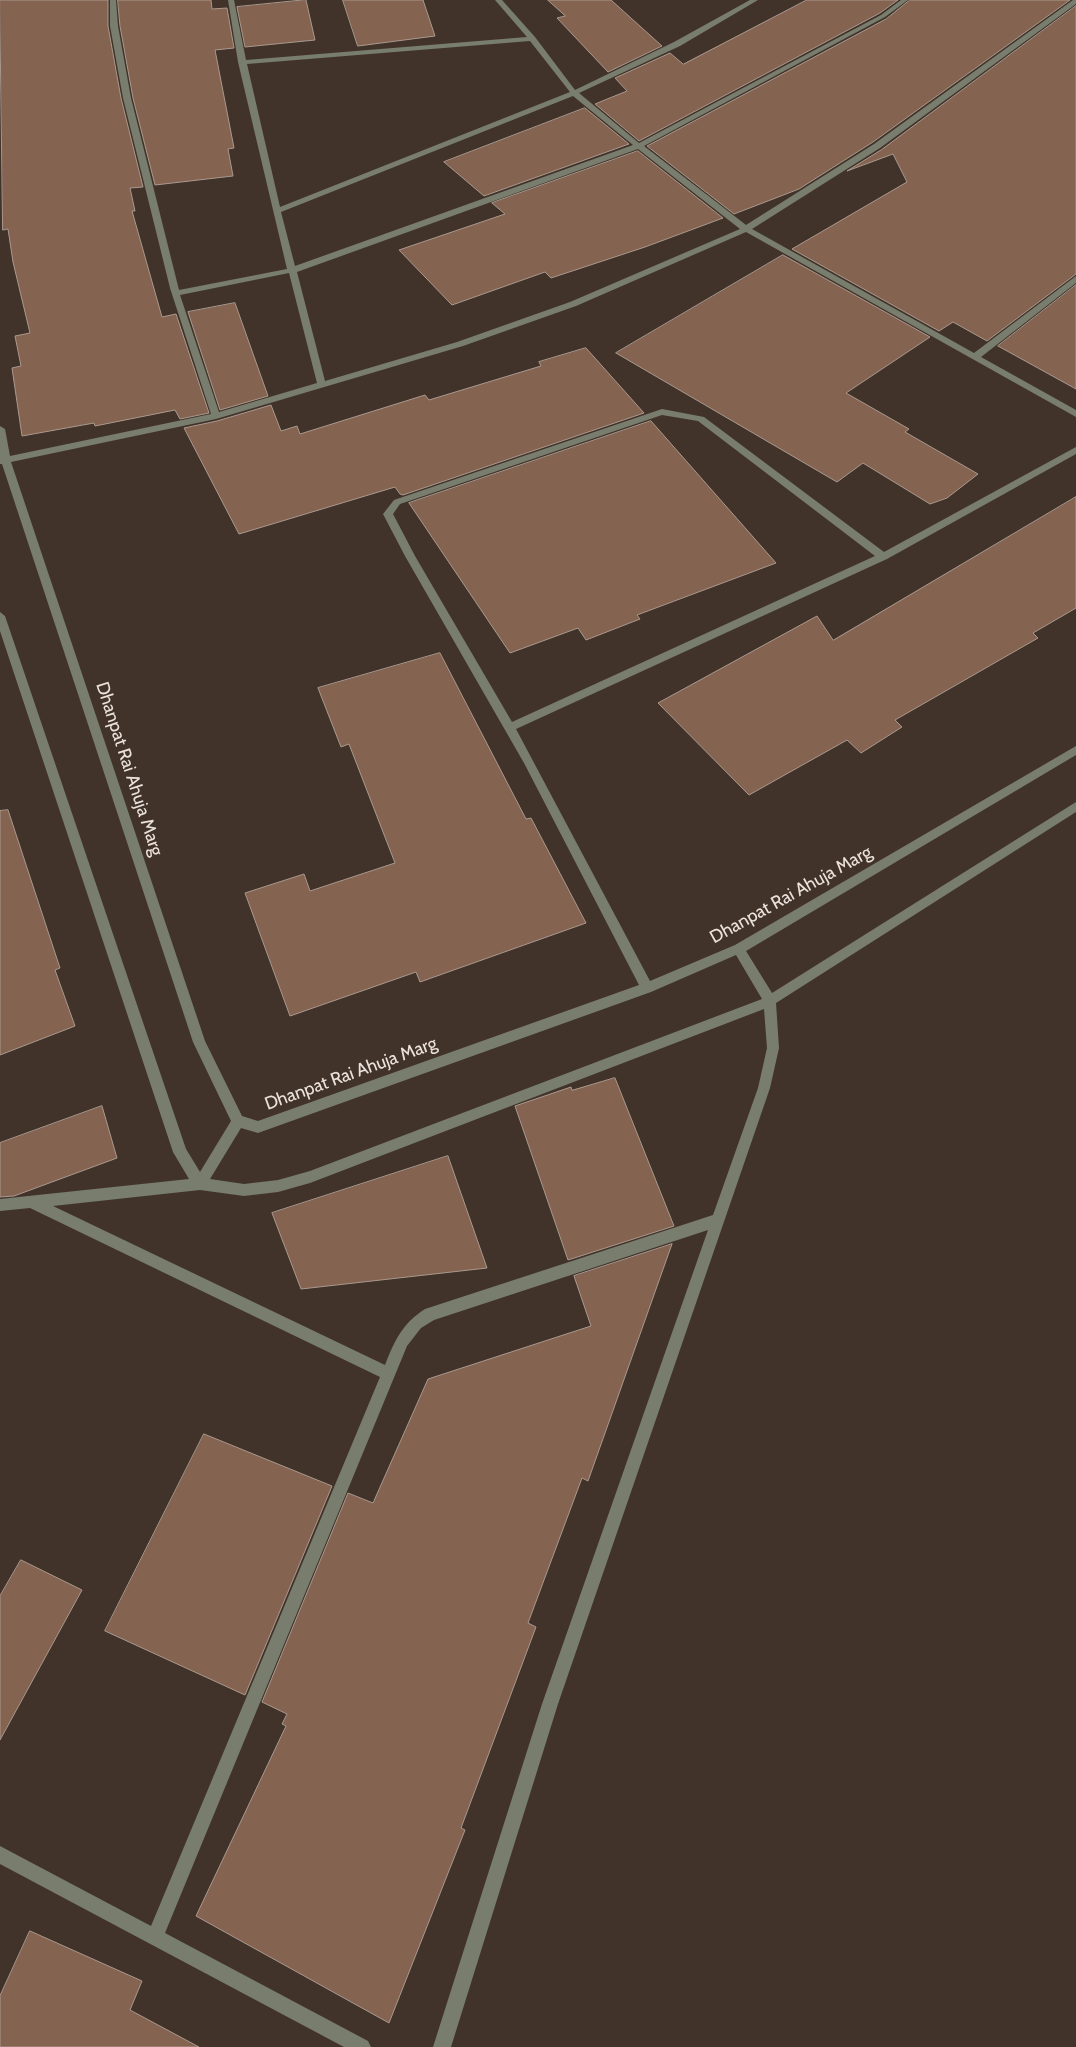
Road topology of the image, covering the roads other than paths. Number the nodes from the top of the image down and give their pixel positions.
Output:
1 (113, 0) edge
2 (231, 0) edge
3 (498, 0) edge
4 (755, 0) edge
5 (905, 0) edge
6 (1076, 1) edge
7 (532, 39) junction
8 (242, 62) junction
9 (574, 93) junction
10 (640, 146) junction
11 (277, 211) junction
12 (746, 229) junction
13 (293, 270) junction
14 (1076, 279) edge
15 (176, 293) junction
16 (975, 358) junction
17 (322, 386) junction
18 (1076, 414) edge
19 (216, 416) junction
20 (0, 429) edge
21 (1076, 450) edge
22 (3, 460) edge
23 (883, 557) junction
24 (0, 616) edge
25 (509, 728) junction
26 (1076, 750) edge
27 (1076, 806) edge
28 (739, 949) junction
29 (647, 988) junction
30 (770, 1000) junction
31 (238, 1121) junction
32 (200, 1184) junction
33 (30, 1202) junction
34 (0, 1205) edge
35 (718, 1220) junction
36 (389, 1374) junction
37 (0, 1855) edge
38 (155, 1937) junction
39 (362, 2047) edge
40 (442, 2047) edge

1 - 15 street
2 - 8 street
3 - 7 street
4 - 9 street
5 - 10 street
6 - 12 street
7 - 8 street
7 - 9 street
8 - 11 street
9 - 10 street
9 - 11 street
10 - 12 street
10 - 13 street
11 - 13 street
12 - 16 street
12 - 17 street
13 - 15 street
13 - 17 street
14 - 16 street
15 - 19 street
16 - 18 street
17 - 19 street
19 - 22 street
20 - 22 street, Dhanpat Rai Ahuja Marg
21 - 23 street
22 - 31 street, Dhanpat Rai Ahuja Marg
23 - 25 street
23 - 25 street
24 - 32 street
25 - 29 street
26 - 28 street, Dhanpat Rai Ahuja Marg
27 - 30 street
28 - 29 street, Dhanpat Rai Ahuja Marg
28 - 30 street
29 - 31 street, Dhanpat Rai Ahuja Marg
30 - 32 street
30 - 35 street
31 - 32 street
32 - 33 street
33 - 34 street
33 - 36 street
35 - 36 street
35 - 40 street
36 - 38 street
37 - 38 street
38 - 39 street

